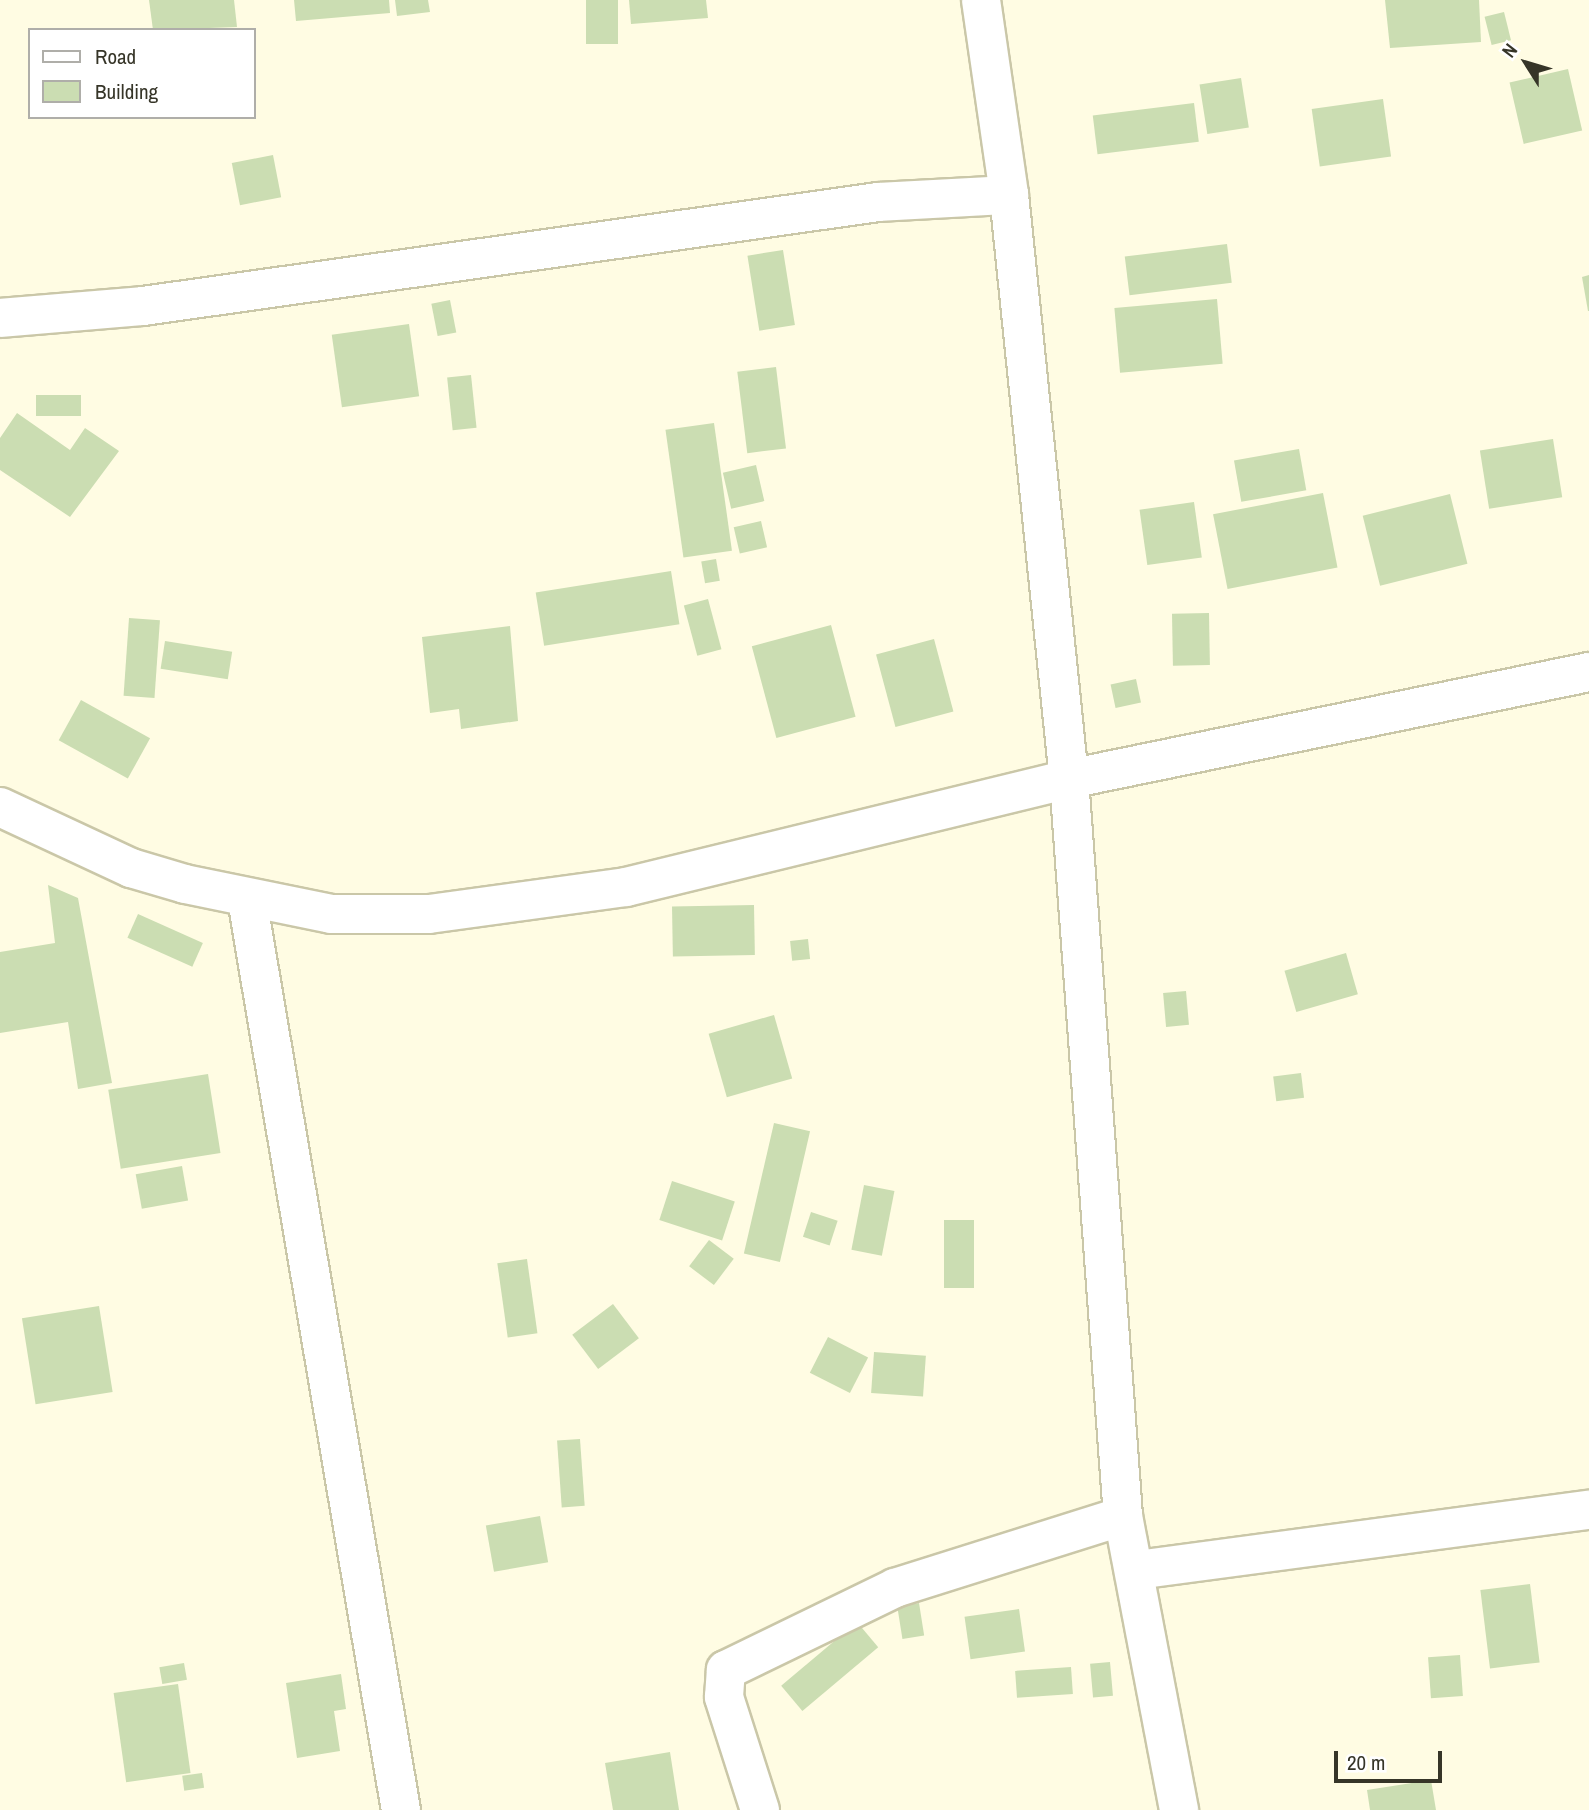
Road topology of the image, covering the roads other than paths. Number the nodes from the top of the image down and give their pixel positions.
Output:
1 (981, 0) edge
2 (1009, 195) junction
3 (0, 318) edge
4 (1589, 671) edge
5 (1069, 779) junction
6 (0, 807) edge
7 (247, 899) junction
8 (1589, 1510) edge
9 (1123, 1516) junction
10 (1137, 1570) junction
11 (401, 1810) edge
12 (760, 1810) edge
13 (1179, 1810) edge

1 - 2 street
2 - 3 street
2 - 5 street
4 - 5 street
5 - 7 street
5 - 9 street
6 - 7 street
7 - 11 street
8 - 10 street
9 - 10 street
9 - 12 street
10 - 13 street

